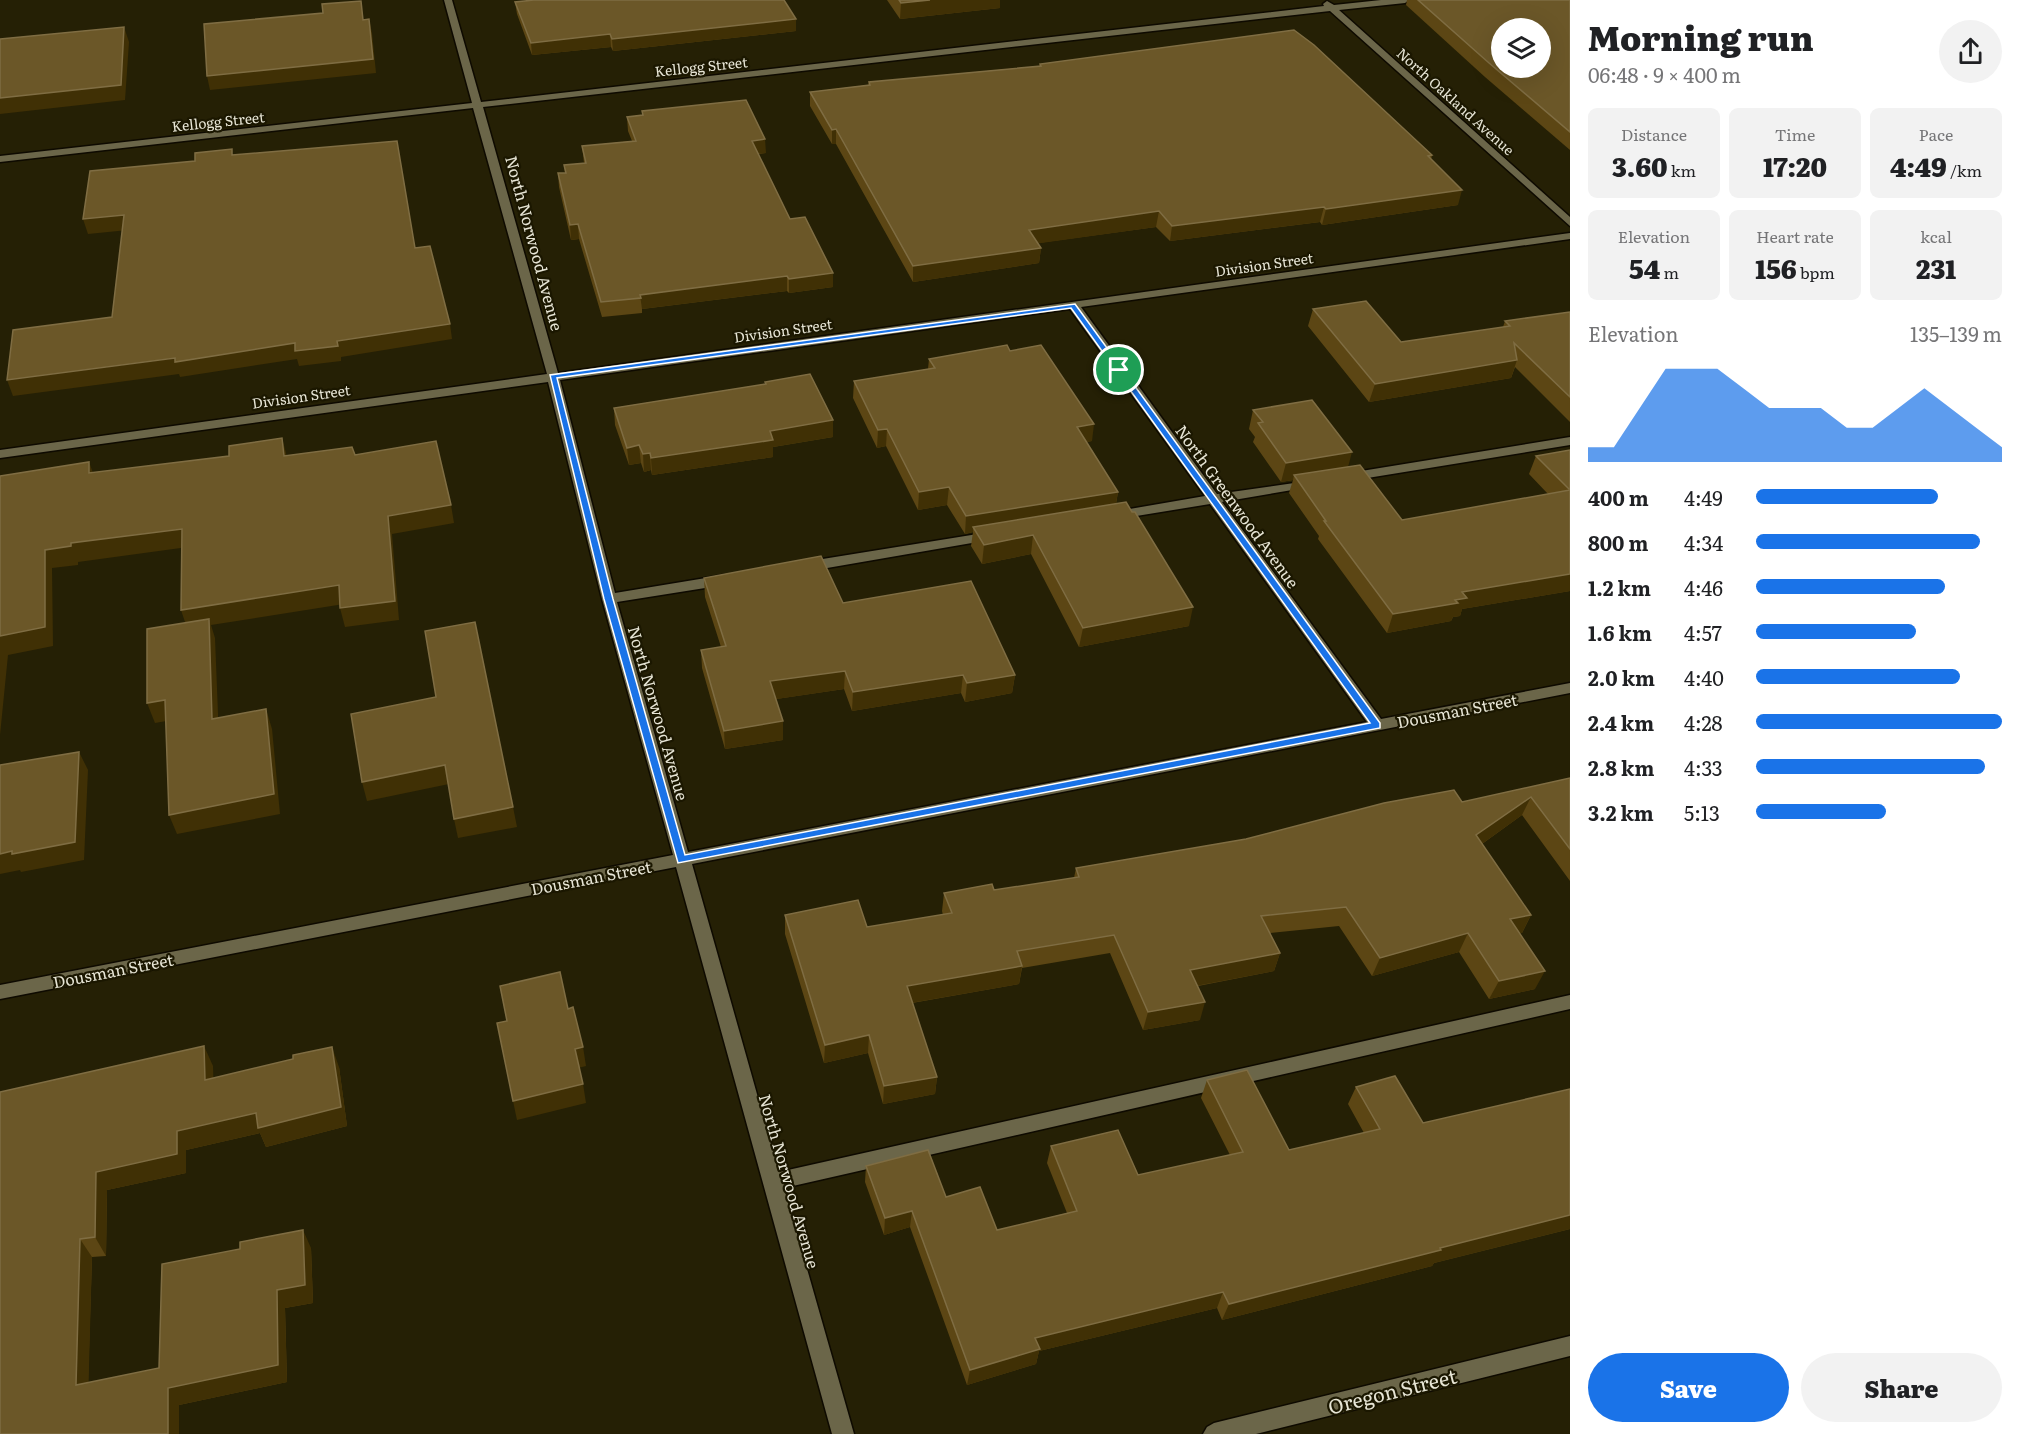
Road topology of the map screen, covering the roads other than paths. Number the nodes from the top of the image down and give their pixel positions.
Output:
1 (448, 0) edge
2 (1323, 0) edge
3 (1405, 0) edge
4 (1332, 8) junction
5 (478, 105) junction
6 (0, 159) edge
7 (1570, 223) edge
8 (1570, 236) edge
9 (1073, 305) junction
10 (553, 376) junction
11 (1570, 441) edge
12 (0, 454) edge
13 (1213, 499) junction
14 (1108, 516) edge
15 (1004, 534) edge
16 (795, 568) edge
17 (736, 578) edge
18 (609, 599) junction
19 (1570, 688) edge
20 (1377, 725) junction
21 (681, 860) junction
22 (0, 992) edge
23 (1570, 1002) edge
24 (772, 1182) junction
25 (1570, 1346) edge
26 (843, 1434) edge
27 (1214, 1434) edge

1 - 5 street, North Norwood Avenue
2 - 4 street, North Oakland Avenue
3 - 4 street, Kellogg Street
4 - 5 street, Kellogg Street
4 - 7 street, North Oakland Avenue
5 - 6 street, Kellogg Street
5 - 10 street, North Norwood Avenue
8 - 9 street, Division Street
9 - 10 street, Division Street
9 - 13 street, North Greenwood Avenue
10 - 12 street, Division Street
10 - 18 street, North Norwood Avenue
11 - 13 street
13 - 14 street
13 - 20 street, North Greenwood Avenue
15 - 16 street
17 - 18 street
18 - 21 street, North Norwood Avenue
19 - 20 street, Dousman Street
20 - 21 street, Dousman Street
21 - 22 street, Dousman Street
21 - 24 street, North Norwood Avenue
23 - 24 street
24 - 26 street, North Norwood Avenue
25 - 27 street, Oregon Street

